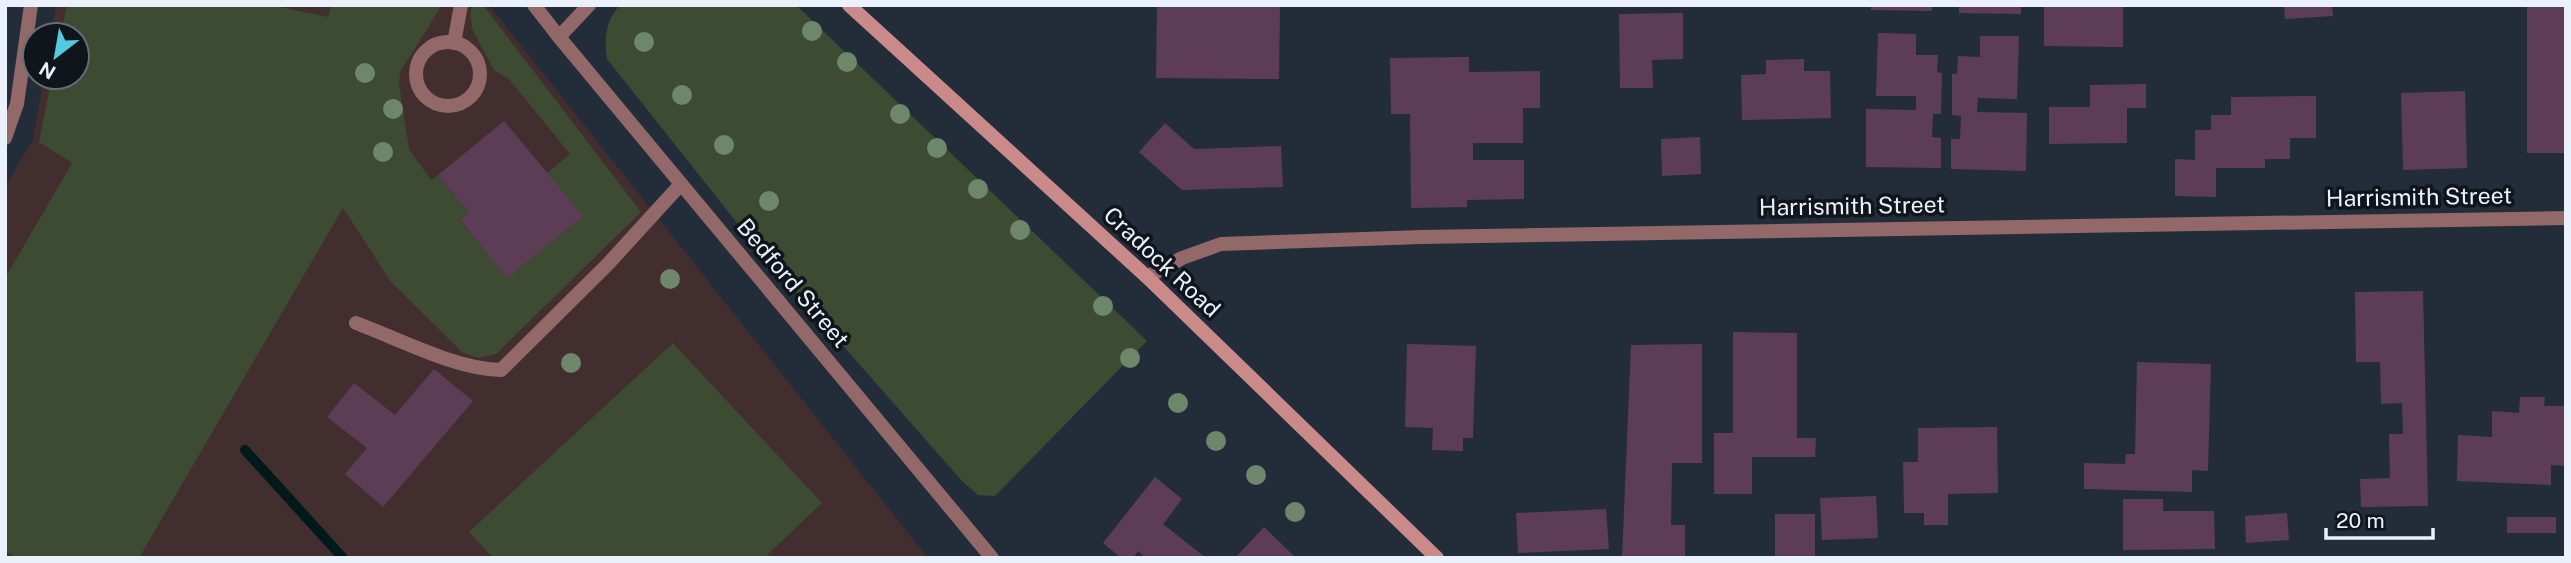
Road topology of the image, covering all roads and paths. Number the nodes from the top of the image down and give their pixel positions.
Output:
1 (31, 5) edge
2 (461, 5) edge
3 (534, 5) edge
4 (589, 5) edge
5 (849, 5) edge
6 (559, 37) junction
7 (454, 43) junction
8 (5, 138) edge
9 (681, 184) junction
10 (2566, 218) edge
11 (1147, 277) junction
12 (356, 323) dead end
13 (992, 558) edge
14 (1437, 558) edge

1 - 8 street
2 - 7 street
3 - 6 street, Bedford Street
4 - 6 street
5 - 11 main road, Cradock Road
6 - 9 street, Bedford Street
7 - 7 street
9 - 12 street
9 - 13 street, Bedford Street
10 - 11 street, Harrismith Street
11 - 14 main road, Cradock Road

